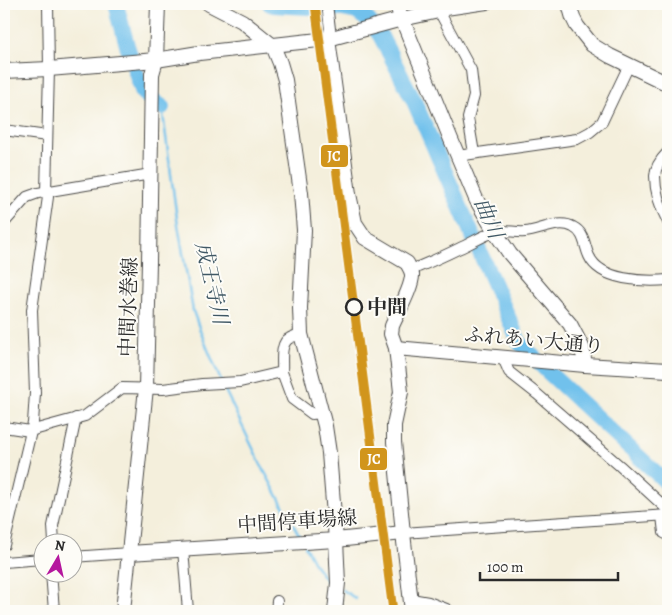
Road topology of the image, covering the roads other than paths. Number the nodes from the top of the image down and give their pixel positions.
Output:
1 (48, 4) edge
2 (158, 4) edge
3 (209, 4) edge
4 (326, 4) edge
5 (396, 4) edge
6 (487, 4) edge
7 (569, 4) edge
8 (439, 11) junction
9 (402, 19) junction
10 (332, 35) junction
11 (273, 46) junction
12 (156, 60) junction
13 (629, 65) junction
14 (49, 69) junction
15 (4, 71) edge
16 (668, 84) edge
17 (4, 130) edge
18 (47, 136) junction
19 (668, 152) edge
20 (474, 153) junction
21 (457, 156) junction
22 (150, 174) junction
23 (46, 192) junction
24 (668, 222) edge
25 (4, 223) edge
26 (489, 234) junction
27 (411, 270) junction
28 (668, 280) edge
29 (302, 334) junction
30 (396, 348) junction
31 (503, 358) junction
32 (585, 365) junction
33 (668, 370) edge
34 (282, 372) junction
35 (146, 388) junction
36 (322, 413) junction
37 (76, 418) junction
38 (4, 427) edge
39 (30, 431) junction
40 (666, 514) edge
41 (53, 532) edge
42 (403, 532) junction
43 (668, 534) edge
44 (336, 540) junction
45 (4, 545) edge
46 (183, 549) junction
47 (129, 553) junction
48 (82, 556) edge
49 (32, 560) edge
50 (4, 562) edge
51 (52, 582) edge
52 (412, 606) edge
53 (428, 608) edge
54 (54, 611) edge
55 (123, 611) edge
56 (188, 611) edge
57 (335, 611) edge
58 (446, 611) edge

1 - 14 street
2 - 12 street, 中間水巻線
3 - 11 street
4 - 10 street
5 - 9 street
6 - 8 street
7 - 13 street
8 - 9 street
8 - 20 street
9 - 10 street
9 - 21 street
10 - 11 street
10 - 27 street
11 - 12 street
11 - 29 street
12 - 14 street
12 - 22 street, 中間水巻線
13 - 16 street
13 - 20 street
14 - 15 street
14 - 18 street
17 - 18 street
18 - 23 street
19 - 24 street
20 - 21 street
21 - 26 street
22 - 23 street
22 - 35 street, 中間水巻線
23 - 25 street
23 - 39 street
26 - 27 street
26 - 28 street
26 - 32 street
27 - 30 street
29 - 34 street
29 - 36 street
30 - 31 street, ふれあい大通り
30 - 42 street
31 - 32 street, ふれあい大通り
31 - 40 street
32 - 33 street, ふれあい大通り
34 - 35 street
34 - 36 street
35 - 37 street
35 - 47 street, 中間水巻線
36 - 44 street
37 - 39 street
37 - 41 street
38 - 39 street
39 - 45 street
40 - 42 street
40 - 43 street
42 - 44 street, 中間停車場線
42 - 52 street
44 - 46 street, 中間停車場線
44 - 57 street
46 - 47 street, 中間停車場線
46 - 56 street
47 - 48 street
47 - 55 street, 中間水巻線
49 - 50 street
51 - 54 street
52 - 53 street
53 - 58 street

